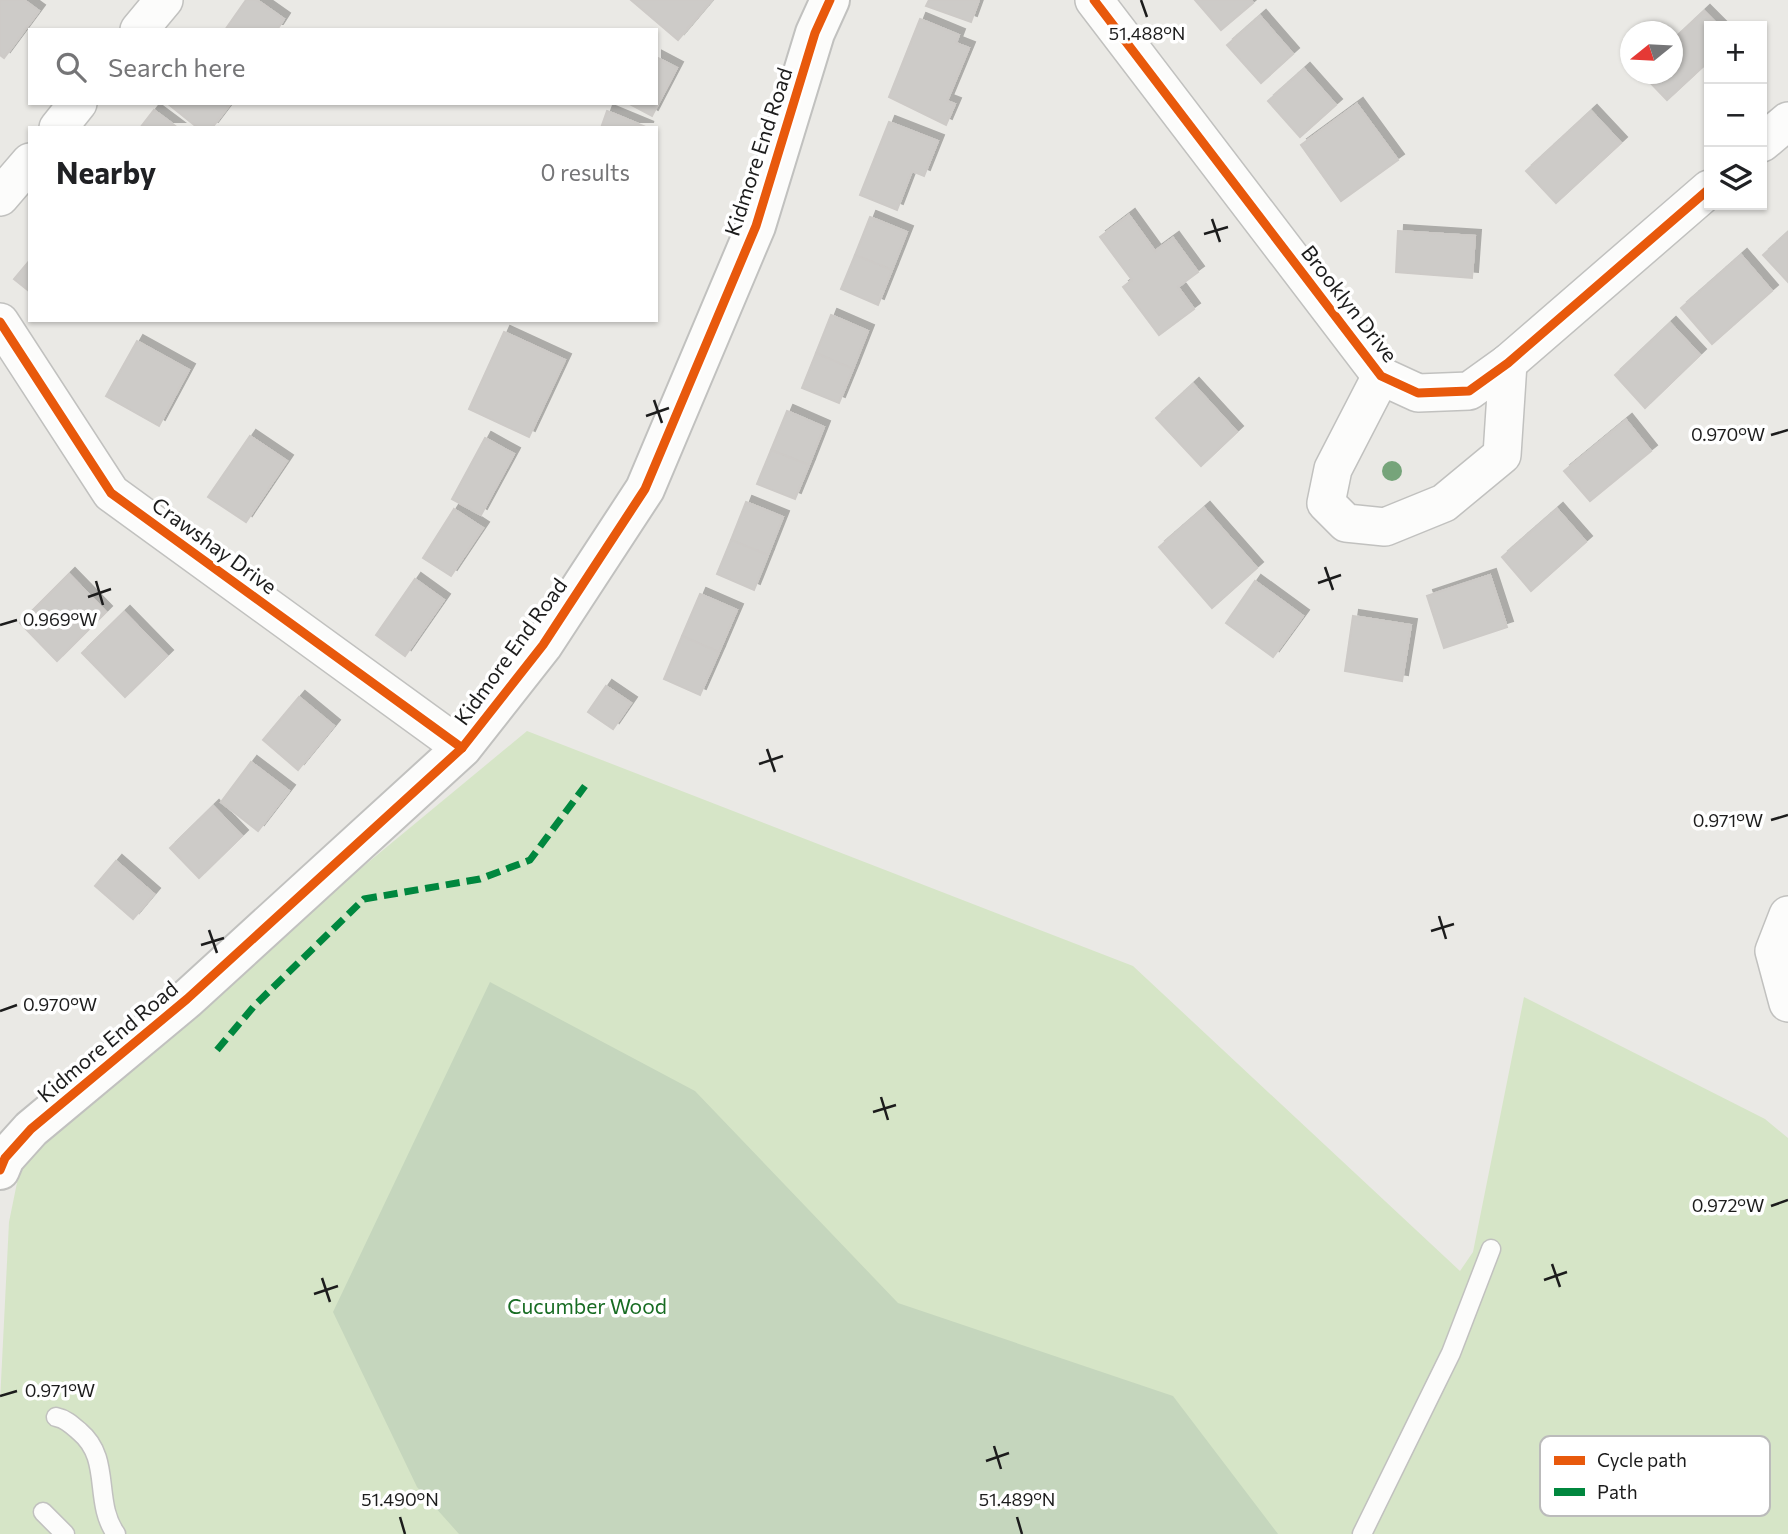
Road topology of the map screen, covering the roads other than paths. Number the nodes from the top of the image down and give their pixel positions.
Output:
1 (164, 0) edge
2 (830, 0) edge
3 (1094, 0) edge
4 (141, 28) edge
5 (76, 105) edge
6 (1788, 121) edge
7 (60, 126) edge
8 (1767, 139) edge
9 (28, 164) edge
10 (1704, 193) edge
11 (0, 197) edge
12 (0, 322) edge
13 (1508, 363) junction
14 (1381, 376) junction
15 (462, 748) junction
16 (1788, 915) edge
17 (1788, 1003) edge
18 (0, 1170) edge
19 (1491, 1249) dead end
20 (56, 1417) dead end
21 (43, 1512) dead end
22 (65, 1534) edge
23 (116, 1534) edge
24 (1362, 1534) edge

1 - 4 street
2 - 15 street, Kidmore End Road
3 - 14 street, Brooklyn Drive
5 - 7 street
6 - 8 street
9 - 11 street
10 - 13 street, Brooklyn Drive
12 - 15 street, Crawshay Drive
13 - 14 street, Brooklyn Drive
13 - 14 street, Brooklyn Drive
15 - 18 street, Kidmore End Road
16 - 17 street
19 - 24 lane
20 - 23 lane
21 - 22 lane

